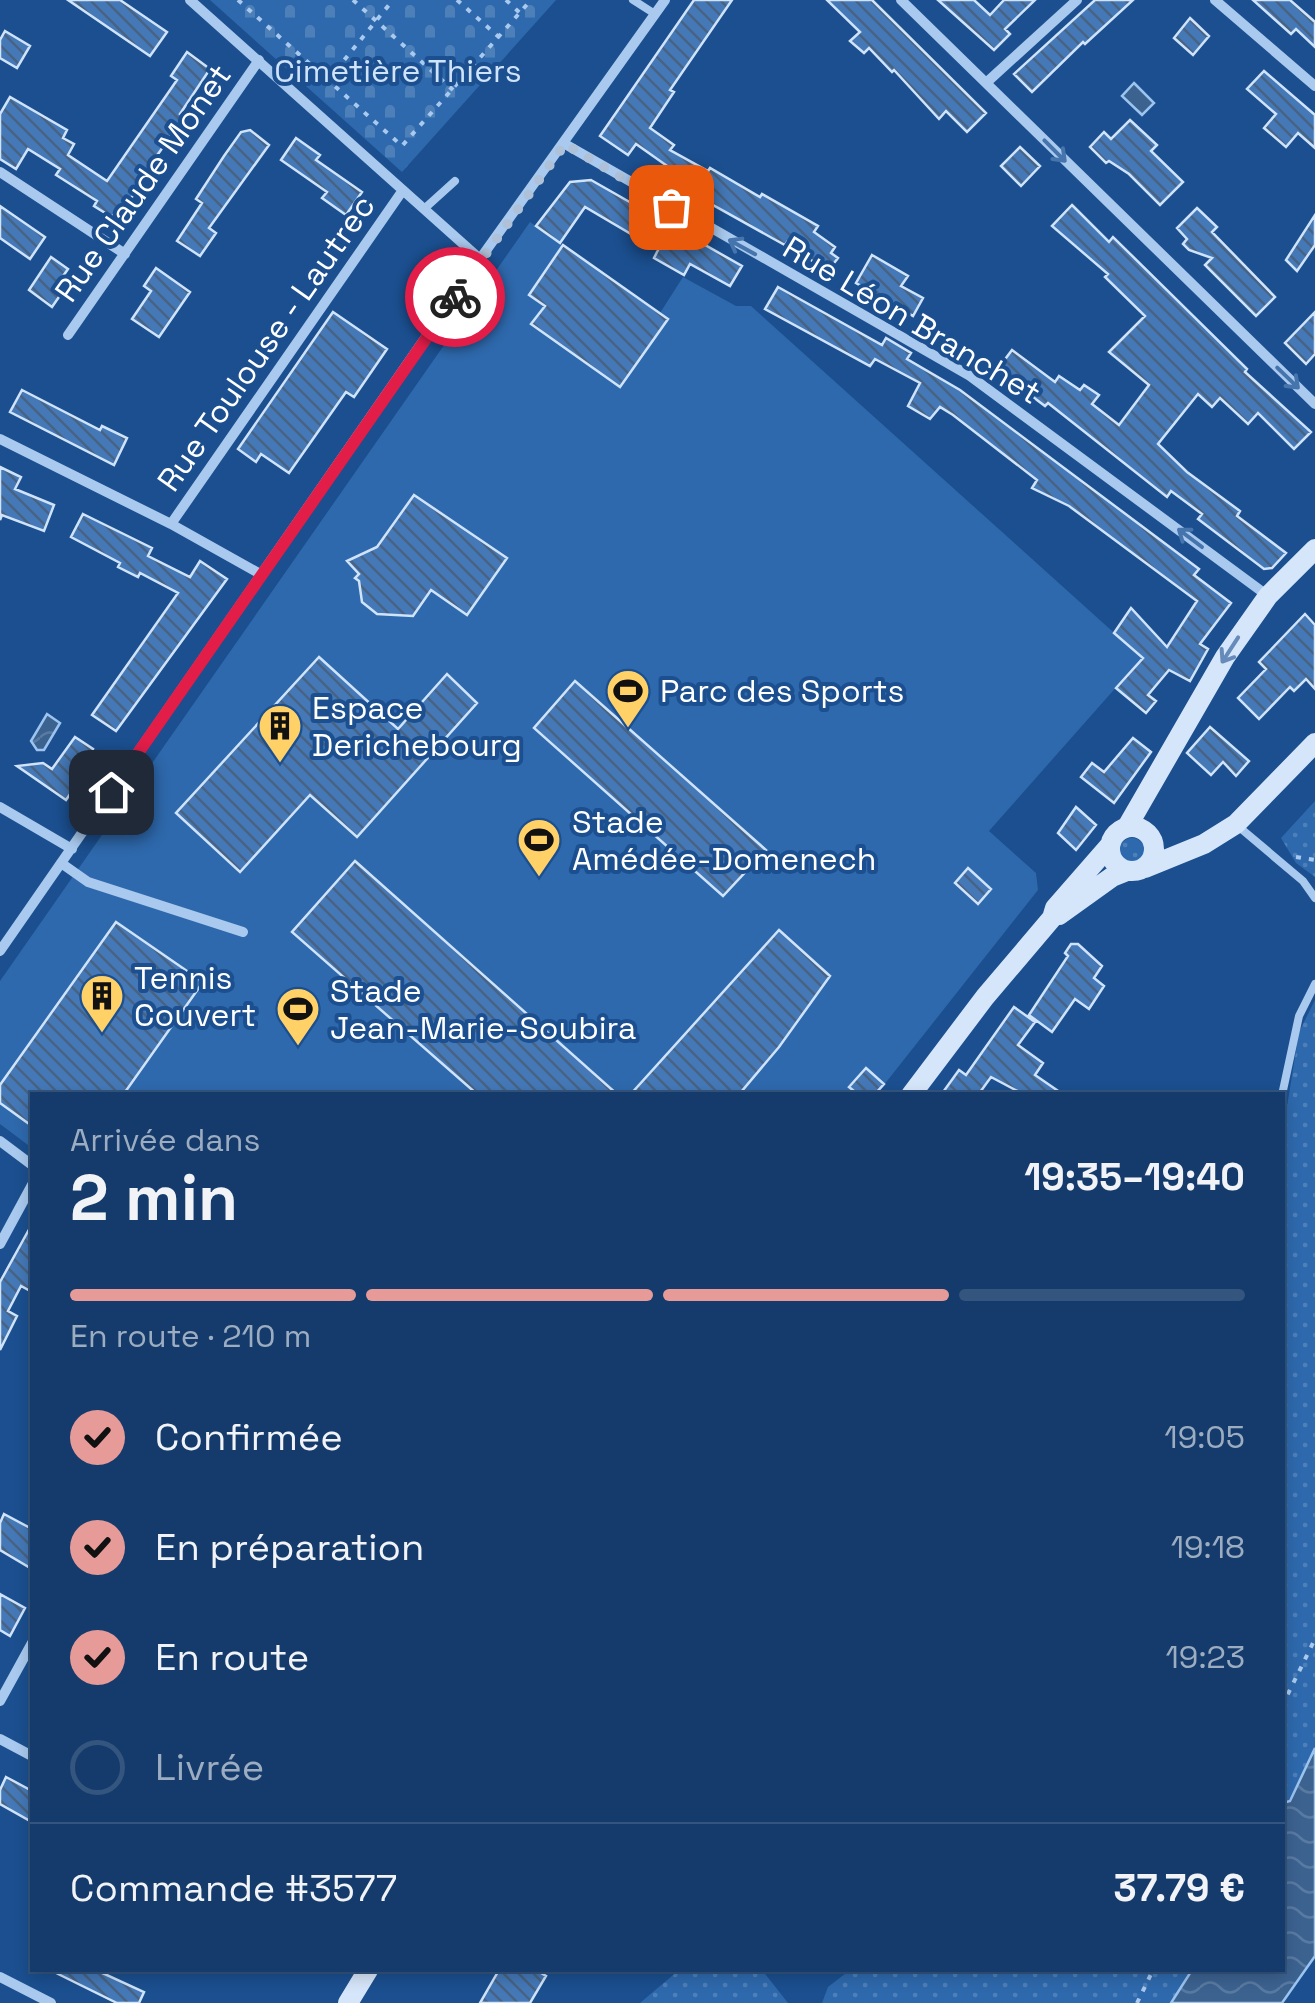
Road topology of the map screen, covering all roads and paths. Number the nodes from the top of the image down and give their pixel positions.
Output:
1 (190, 0) edge
2 (238, 0) edge
3 (353, 0) edge
4 (393, 0) edge
5 (457, 0) edge
6 (506, 0) edge
7 (531, 0) edge
8 (632, 0) edge
9 (665, 0) edge
10 (901, 0) edge
11 (1077, 0) edge
12 (1215, 0) edge
13 (521, 14) junction
14 (655, 14) junction
15 (376, 21) junction
16 (500, 38) junction
17 (258, 60) junction
18 (328, 80) junction
19 (986, 83) junction
20 (1315, 86) edge
21 (453, 90) junction
22 (565, 144) junction
23 (0, 172) edge
24 (456, 180) dead end
25 (403, 190) junction
26 (424, 209) junction
27 (125, 254) junction
28 (480, 260) junction
29 (68, 336) dead end
30 (1315, 404) edge
31 (0, 440) edge
32 (171, 524) junction
33 (1315, 549) edge
34 (262, 575) junction
35 (1268, 596) junction
36 (1315, 743) edge
37 (1261, 800) junction
38 (0, 807) edge
39 (1236, 824) junction
40 (1127, 828) junction
41 (1151, 836) junction
42 (1110, 845) junction
43 (72, 849) junction
44 (61, 863) junction
45 (1136, 869) junction
46 (1315, 898) edge
47 (1052, 918) junction
48 (243, 932) dead end
49 (0, 952) edge
50 (1315, 984) edge
51 (913, 1092) edge
52 (1283, 1092) edge
53 (0, 1141) edge
54 (30, 1164) edge
55 (30, 1189) edge
56 (0, 1244) edge
57 (1315, 1640) edge
58 (30, 1647) edge
59 (1285, 1700) edge
60 (0, 1701) edge
61 (0, 1740) edge
62 (30, 1755) edge
63 (367, 1972) edge
64 (1151, 1972) edge
65 (0, 1977) edge
66 (51, 2003) edge
67 (348, 2003) edge
68 (1138, 2003) edge

1 - 17 street
2 - 18 path
3 - 15 path
4 - 15 path
5 - 16 path
6 - 13 path
7 - 13 path
8 - 14 lane
9 - 14 street
10 - 19 street
11 - 19 street
12 - 20 street
13 - 16 path
14 - 22 street
15 - 18 path
15 - 21 path
16 - 21 path
17 - 25 street
17 - 27 street, Rue Claude Monet
18 - 21 path
19 -> 30 street
22 - 28 street
35 -> 22 street, Rue Léon Branchet
23 - 27 street
24 - 26 lane
25 - 26 street
25 - 32 street, Rue Toulouse - Lautrec
26 - 28 street
27 - 29 street, Rue Claude Monet
28 - 34 street
31 - 32 street
32 - 34 street
33 - 35 street
34 - 43 street
35 -> 40 street
36 - 37 street
37 - 39 street
37 - 41 street
38 - 43 street
39 - 45 street
39 - 46 lane
40 - 41 street
40 - 42 street
41 - 45 street
42 - 45 street
42 - 47 street
43 - 44 street
44 - 48 street
44 - 49 street
45 - 47 street
47 - 51 street
50 - 52 lane
53 - 54 street
55 - 56 street
57 - 59 path
58 - 60 street
61 - 62 street
63 - 67 street
64 - 68 path
65 - 66 street

